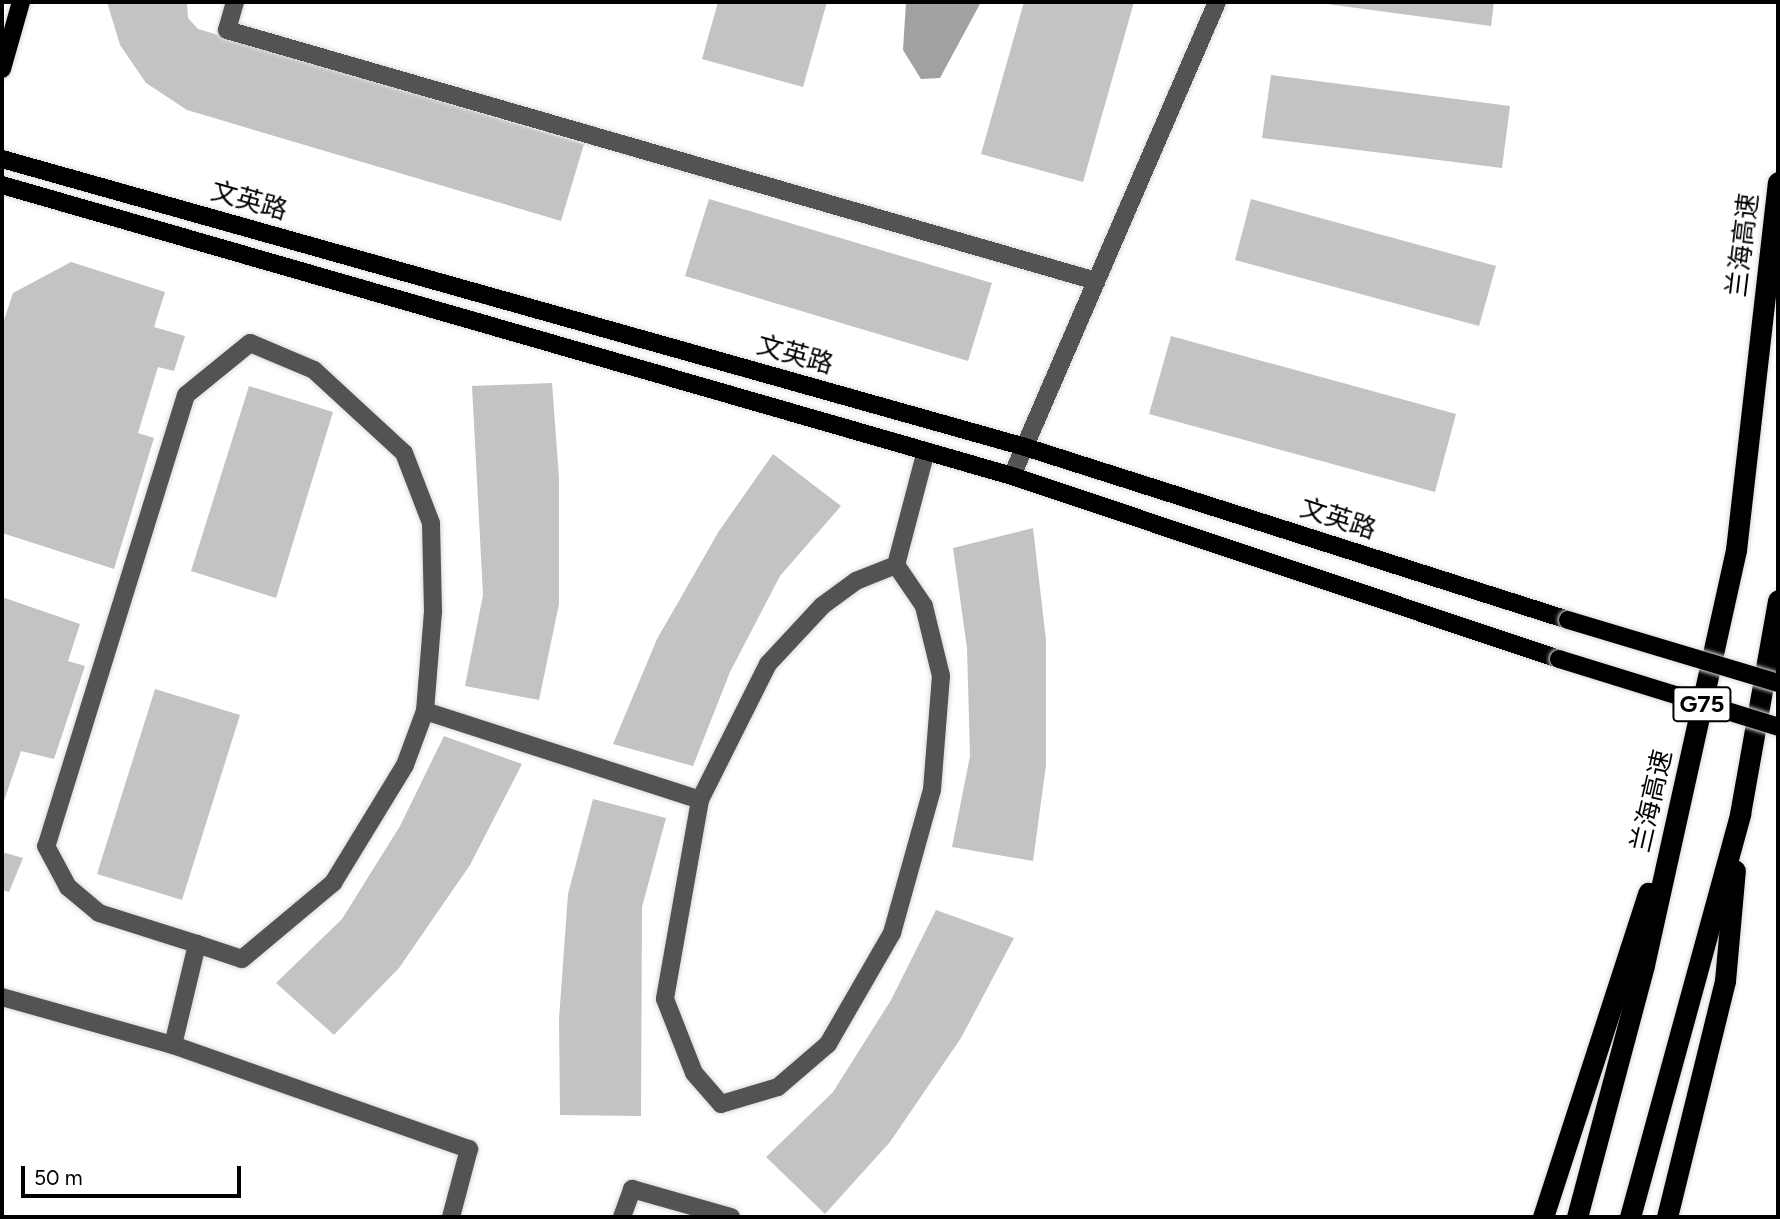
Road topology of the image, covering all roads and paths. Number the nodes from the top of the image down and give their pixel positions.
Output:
1 (21, 2) edge
2 (235, 2) edge
3 (1217, 2) edge
4 (2, 69) edge
5 (2, 159) edge
6 (1778, 182) edge
7 (2, 185) edge
8 (1096, 281) junction
9 (1024, 447) junction
10 (926, 451) junction
11 (1012, 476) junction
12 (896, 565) junction
13 (1778, 600) edge
14 (1778, 683) edge
15 (425, 711) junction
16 (1778, 727) edge
17 (1687, 774) junction
18 (701, 800) junction
19 (1740, 814) junction
20 (197, 944) junction
21 (2, 997) edge
22 (173, 1045) junction
23 (451, 1217) edge
24 (622, 1217) edge
25 (731, 1217) edge
26 (1543, 1217) edge
27 (1577, 1217) edge
28 (1630, 1217) edge
29 (1667, 1217) edge

1 - 4 main road
2 - 8 street
3 - 8 street
5 - 9 main road, 文英路
6 - 17 highway, 兰海高速 / G75
7 - 10 main road, 文英路
8 - 9 street
9 - 11 street
9 - 14 main road, 文英路, bridge
10 - 11 main road, 文英路
10 - 12 street
11 - 16 main road, 文英路, bridge
12 - 18 street
12 - 18 street
13 - 19 highway, G75
15 - 18 street
15 - 20 street
15 - 20 street
17 - 26 highway
17 - 27 highway, 兰海高速 / G75
19 - 28 highway, G75
19 - 29 highway
20 - 22 street
21 - 22 street
22 - 23 street
24 - 25 street

